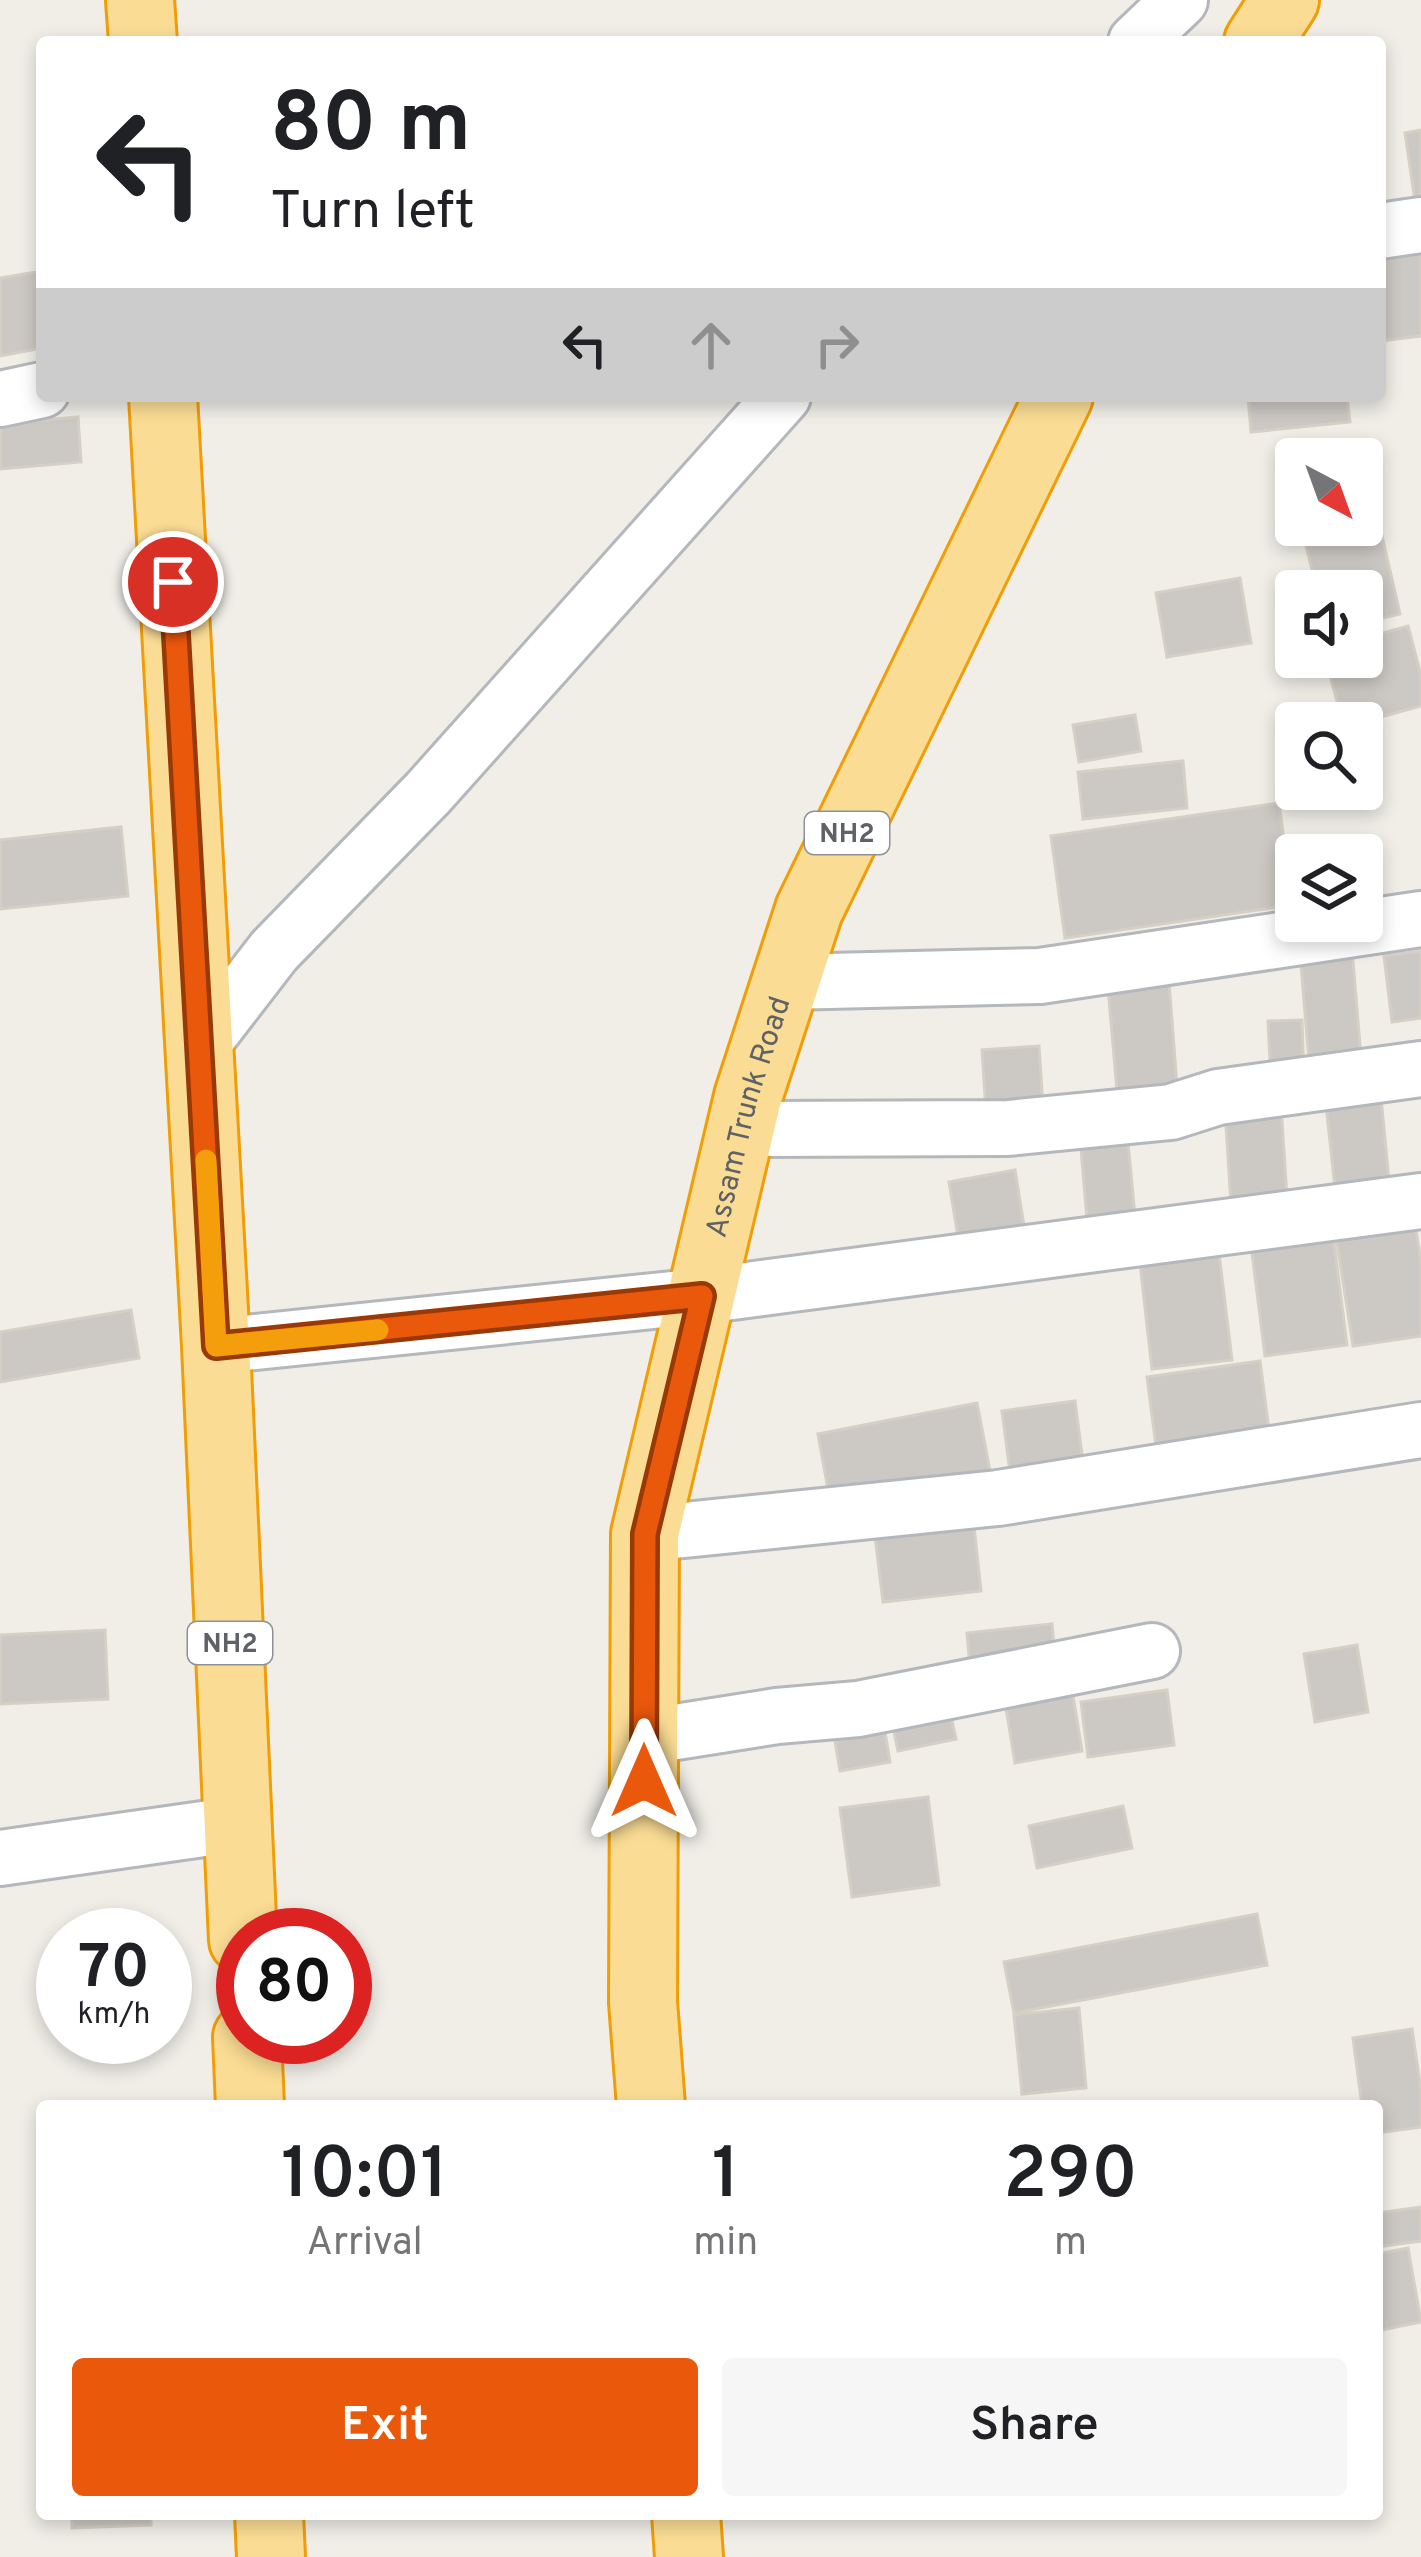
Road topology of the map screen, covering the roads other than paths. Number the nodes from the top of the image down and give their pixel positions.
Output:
1 (140, 0) edge
2 (1180, 0) edge
3 (1286, 0) edge
4 (143, 36) edge
5 (1142, 36) edge
6 (1262, 36) edge
7 (1421, 225) edge
8 (1386, 230) edge
9 (36, 391) edge
10 (0, 399) edge
11 (163, 402) edge
12 (778, 402) edge
13 (1056, 402) edge
14 (1421, 919) edge
15 (786, 982) junction
16 (200, 1047) junction
17 (1421, 1069) edge
18 (741, 1129) junction
19 (1421, 1201) edge
20 (702, 1296) junction
21 (216, 1346) junction
22 (1421, 1430) edge
23 (645, 1534) junction
24 (1152, 1651) dead end
25 (644, 1737) junction
26 (238, 1824) junction
27 (0, 1858) edge
28 (242, 1908) edge
29 (248, 2064) edge
30 (250, 2100) edge
31 (651, 2100) edge
32 (269, 2520) edge
33 (686, 2520) edge
34 (271, 2557) edge
35 (689, 2557) edge

1 - 4 highway
2 - 5 street
3 - 6 highway
7 - 8 street
9 - 10 street
11 - 16 highway, NH2
12 - 16 street
13 - 15 highway, Assam Trunk Road / NH2
14 - 15 street
15 - 18 highway, Assam Trunk Road / NH2
16 - 21 highway, NH2
17 - 18 street
18 - 20 highway, Assam Trunk Road / NH2
19 - 20 street
20 - 21 street
20 - 23 highway, Assam Trunk Road / NH2
21 - 26 highway, NH2
22 - 23 street
23 - 25 highway, Assam Trunk Road / NH2
24 - 25 street
25 - 31 highway, Assam Trunk Road / NH2
26 - 27 street
26 - 28 highway, NH2
29 - 30 highway
32 - 34 highway
33 - 35 highway

